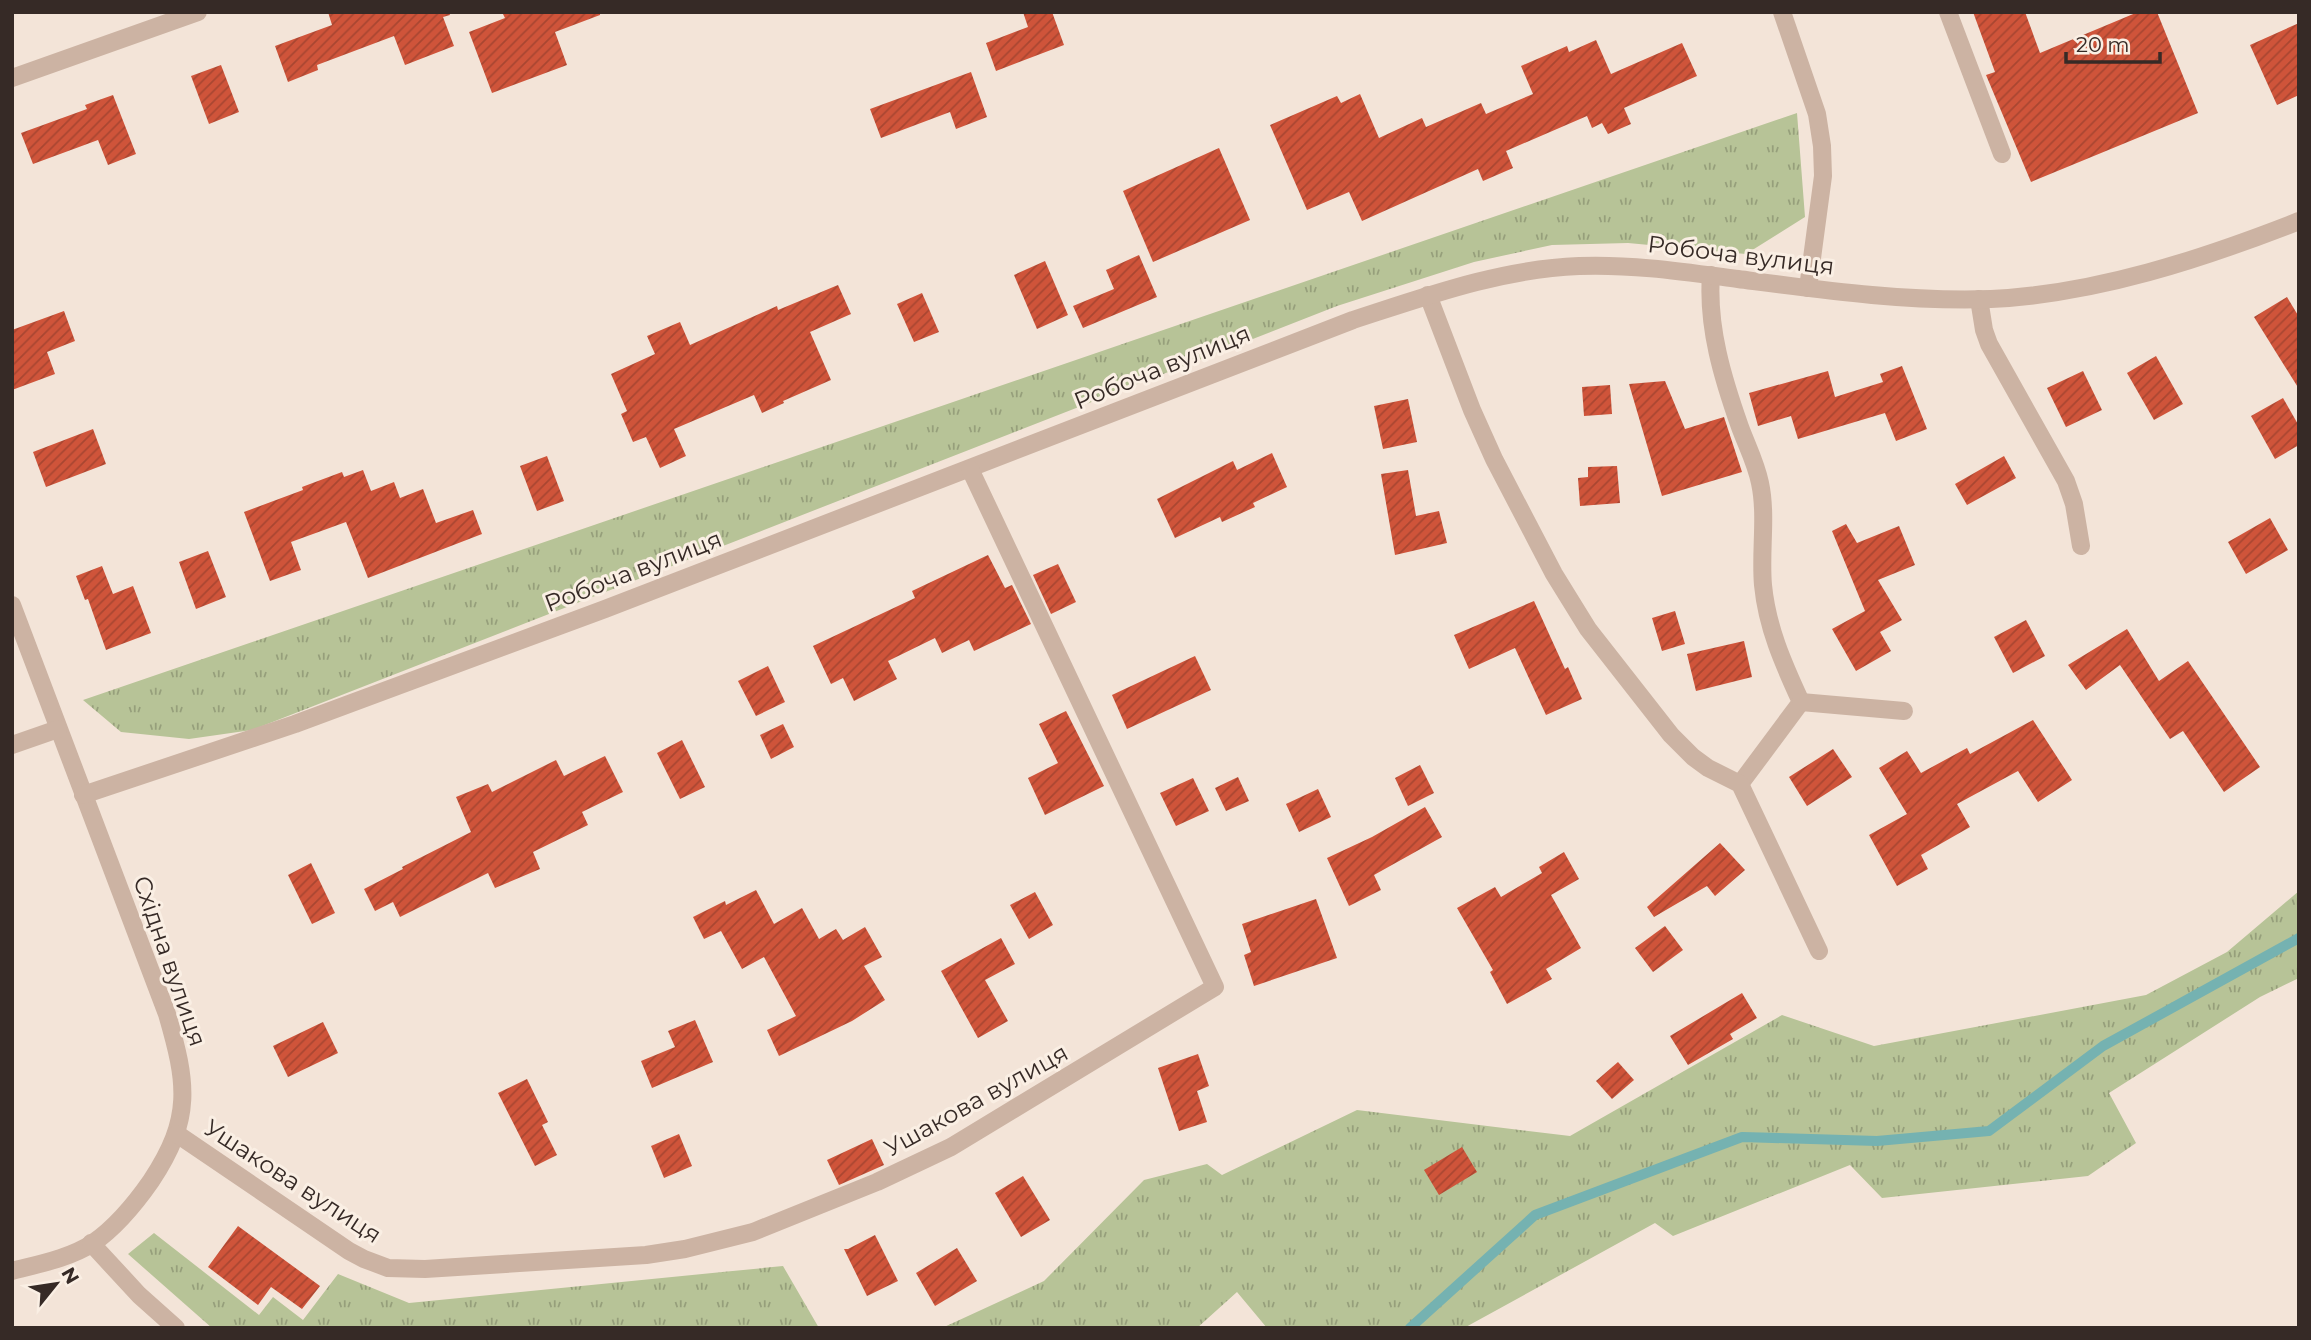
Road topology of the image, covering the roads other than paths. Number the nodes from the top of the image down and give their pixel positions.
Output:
1 (198, 12) edge
2 (1782, 12) edge
3 (1948, 12) edge
4 (12, 78) edge
5 (2002, 154) dead end
6 (2299, 222) edge
7 (1712, 275) junction
8 (1808, 288) junction
9 (1428, 295) junction
10 (1979, 299) junction
11 (970, 469) junction
12 (2081, 546) dead end
13 (12, 605) edge
14 (1801, 702) junction
15 (1904, 711) dead end
16 (58, 729) junction
17 (12, 745) edge
18 (1740, 784) junction
19 (83, 795) junction
20 (1819, 951) dead end
21 (177, 1133) junction
22 (92, 1243) junction
23 (12, 1271) edge
24 (176, 1328) edge

1 - 4 street
2 - 8 street
3 - 5 street
6 - 10 street, Робоча вулиця
7 - 8 street, Робоча вулиця
7 - 9 street, Робоча вулиця
7 - 14 street
8 - 10 street, Робоча вулиця
9 - 11 street, Робоча вулиця
9 - 18 street
10 - 12 street
11 - 19 street, Робоча вулиця
11 - 21 street, Ушакова вулиця
13 - 16 street, Східна вулиця
14 - 15 street
14 - 18 street
16 - 17 street
16 - 19 street, Східна вулиця
18 - 20 street
19 - 21 street, Східна вулиця
21 - 22 street, Східна вулиця
22 - 23 street, Східна вулиця
22 - 24 street

